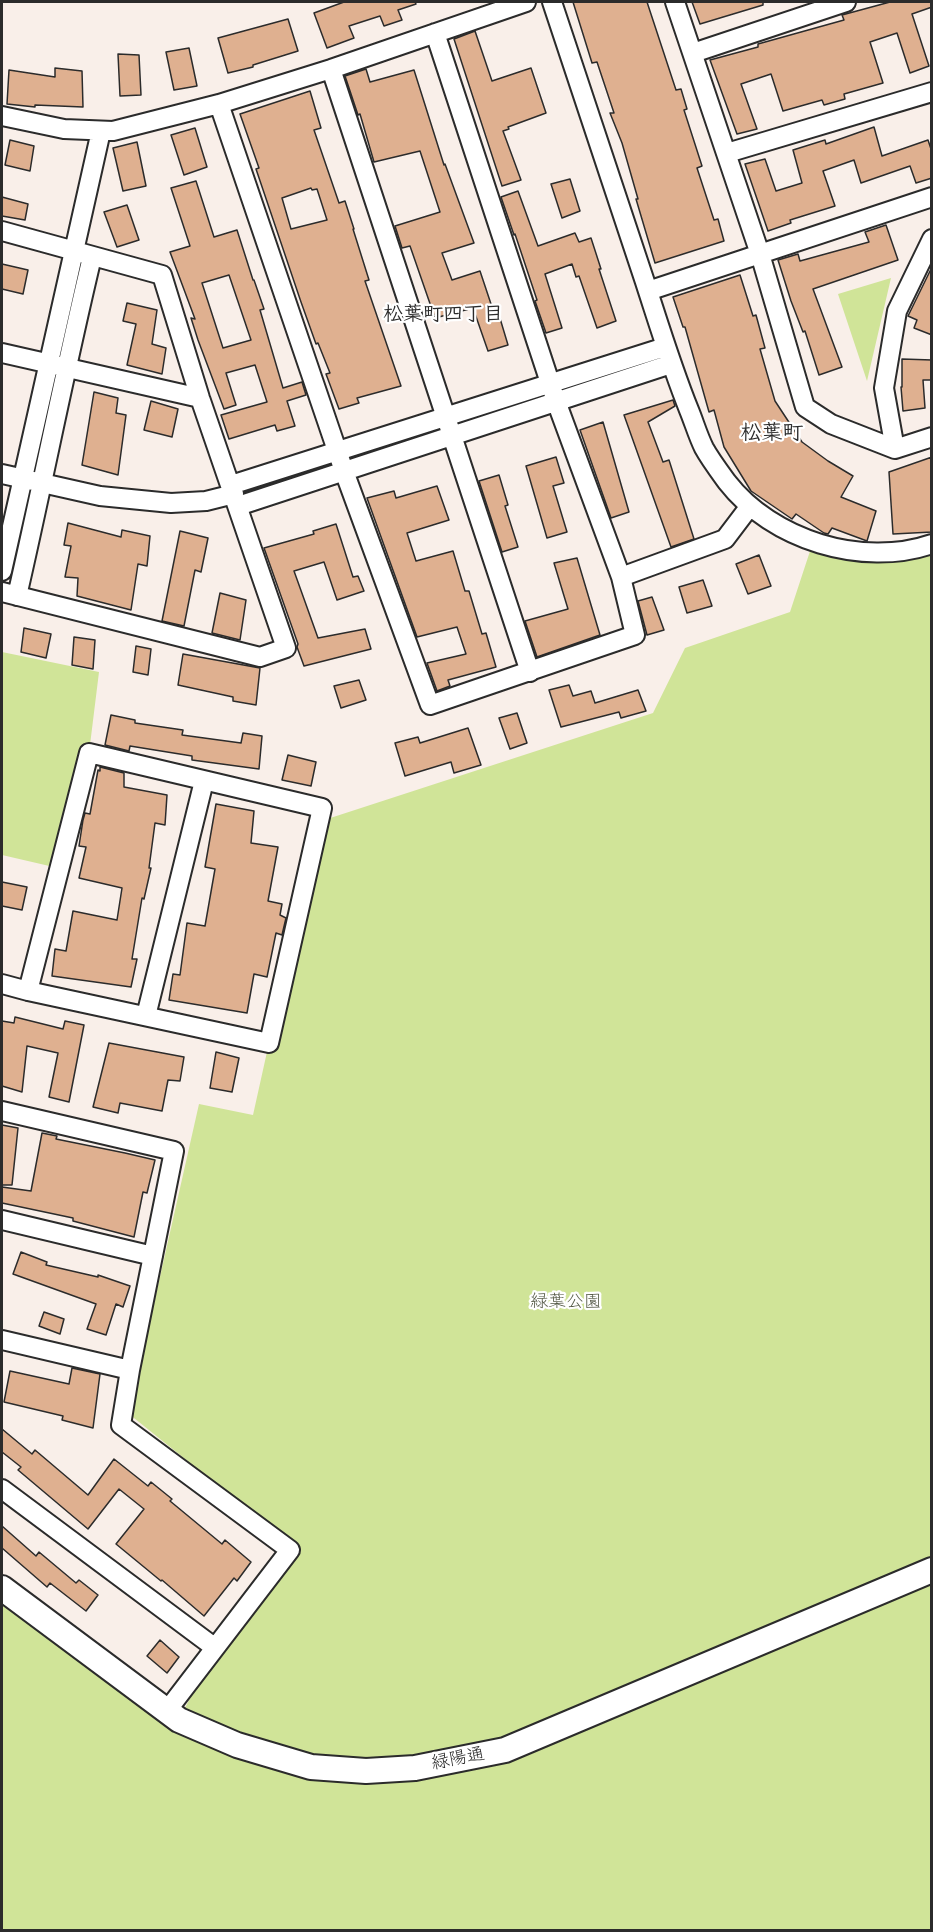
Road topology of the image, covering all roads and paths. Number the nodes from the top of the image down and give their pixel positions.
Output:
1 (526, 2) edge
2 (552, 2) edge
3 (675, 2) edge
4 (846, 2) edge
5 (435, 33) junction
6 (693, 53) junction
7 (331, 69) junction
8 (932, 92) edge
9 (219, 104) junction
10 (2, 116) edge
11 (101, 131) junction
12 (727, 153) junction
13 (932, 197) edge
14 (2, 231) edge
15 (932, 239) edge
16 (74, 252) junction
17 (760, 254) junction
18 (92, 256) junction
19 (648, 291) junction
20 (2, 353) edge
21 (668, 355) junction
22 (57, 367) junction
23 (550, 382) junction
24 (200, 398) junction
25 (556, 402) junction
26 (446, 417) junction
27 (452, 436) junction
28 (932, 437) edge
29 (895, 449) junction
30 (337, 452) junction
31 (344, 471) junction
32 (2, 474) edge
33 (22, 479) junction
34 (43, 483) junction
35 (234, 495) junction
36 (750, 506) junction
37 (932, 544) edge
38 (2, 571) edge
39 (621, 577) junction
40 (9, 594) edge
41 (530, 672) junction
42 (204, 781) junction
43 (2, 984) edge
44 (28, 991) junction
45 (146, 1016) junction
46 (2, 1111) edge
47 (2, 1220) edge
48 (153, 1256) junction
49 (2, 1340) edge
50 (130, 1370) junction
51 (2, 1489) edge
52 (932, 1570) edge
53 (2, 1588) edge
54 (214, 1647) junction
55 (166, 1712) junction

1 - 5 street
2 - 19 street
3 - 6 street
4 - 6 street
5 - 7 street
5 - 23 street
6 - 12 street
7 - 9 street
7 - 26 street
8 - 12 street
9 - 11 street
9 - 30 street
10 - 11 street
11 - 16 street
12 - 17 street
13 - 17 street
14 - 16 street
15 - 29 street
16 - 18 street
16 - 22 street
17 - 19 street
17 - 29 street
18 - 22 street
18 - 24 street
19 - 21 street
20 - 22 street
21 - 23 street
21 - 25 street
21 - 36 street
22 - 24 street
22 - 33 street
22 - 34 street
23 - 25 street
23 - 26 street
24 - 35 street
25 - 27 street
25 - 39 street
26 - 27 street
26 - 30 street
27 - 31 street
27 - 41 street
28 - 29 street
30 - 31 street
30 - 35 street
31 - 35 street
31 - 41 street
32 - 33 street
33 - 34 street
33 - 38 street
34 - 35 street
34 - 40 street
35 - 40 street
36 - 37 street
36 - 39 street
39 - 41 street
42 - 44 street
42 - 45 street
42 - 45 street
43 - 44 street
44 - 45 street
46 - 48 street
47 - 48 street
48 - 50 street
49 - 50 street
50 - 54 street
51 - 54 street
52 - 55 street, 緑陽通
53 - 55 street, 緑陽通
54 - 55 street

